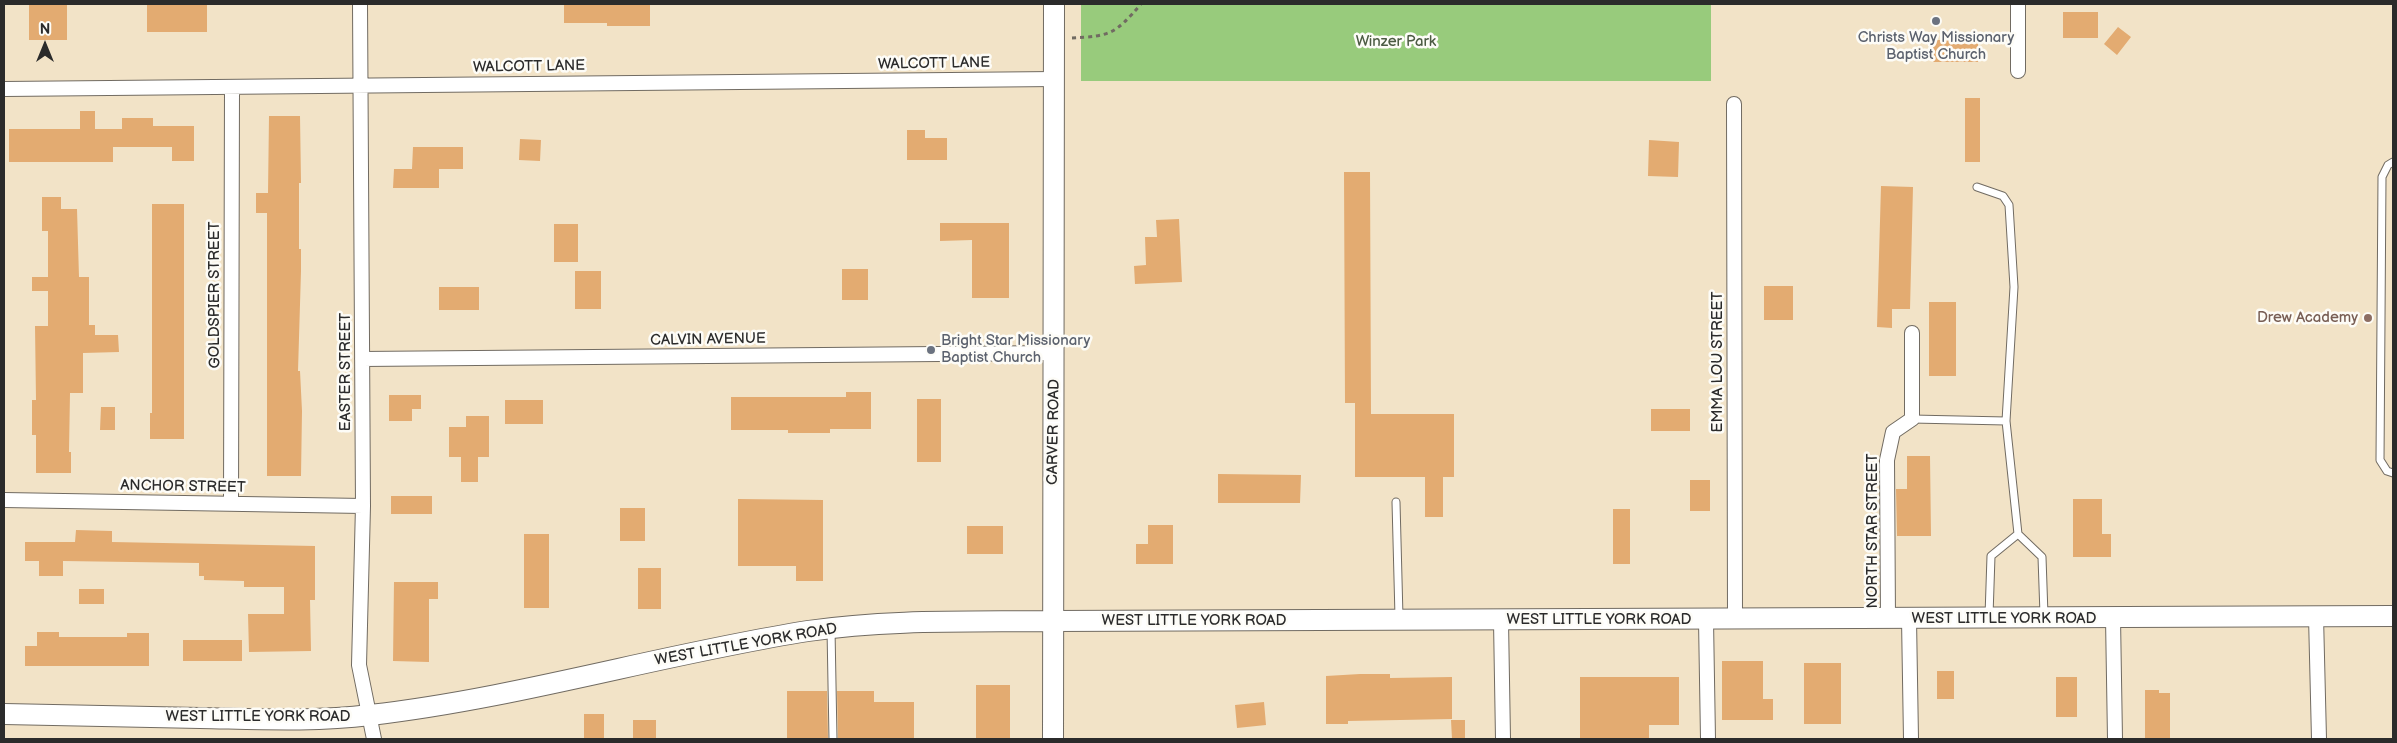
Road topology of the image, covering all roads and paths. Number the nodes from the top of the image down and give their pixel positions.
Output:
1 (360, 4) edge
2 (1054, 4) edge
3 (1141, 4) edge
4 (2018, 4) edge
5 (1055, 39) junction
6 (2018, 71) dead end
7 (1055, 79) junction
8 (360, 85) junction
9 (232, 87) junction
10 (4, 89) edge
11 (1734, 104) dead end
12 (2393, 162) edge
13 (1978, 187) dead end
14 (1912, 333) dead end
15 (1055, 353) junction
16 (362, 359) junction
17 (1912, 419) junction
18 (2006, 420) junction
19 (2393, 473) edge
20 (4, 500) edge
21 (1396, 502) dead end
22 (231, 504) junction
23 (363, 506) junction
24 (2018, 534) junction
25 (2316, 616) junction
26 (2393, 616) edge
27 (2044, 618) junction
28 (2113, 618) junction
29 (1888, 619) junction
30 (1909, 619) junction
31 (1988, 619) junction
32 (1706, 620) junction
33 (1735, 620) junction
34 (1052, 621) junction
35 (1399, 621) junction
36 (1501, 621) junction
37 (832, 629) junction
38 (4, 714) edge
39 (368, 715) junction
40 (374, 739) edge
41 (833, 739) edge
42 (1053, 739) edge
43 (1503, 739) edge
44 (1708, 739) edge
45 (1911, 739) edge
46 (2115, 739) edge
47 (2319, 739) edge

1 - 8 street, EASTER STREET
2 - 5 street, CARVER ROAD
3 - 5 path
4 - 6 street
5 - 7 street, CARVER ROAD
7 - 8 street, WALCOTT LANE
7 - 15 street, CARVER ROAD
8 - 9 street, WALCOTT LANE
8 - 16 street, EASTER STREET
9 - 10 street, WALCOTT LANE
9 - 22 street, GOLDSPIER STREET
11 - 33 street, EMMA LOU STREET
12 - 19 lane
13 - 18 lane
14 - 17 street
15 - 16 street, CALVIN AVENUE
15 - 34 street, CARVER ROAD
16 - 23 street, EASTER STREET
17 - 18 lane
17 - 29 street, NORTH STAR STREET
18 - 24 lane
20 - 22 street, ANCHOR STREET
21 - 35 lane
22 - 23 street, ANCHOR STREET
23 - 39 street, EASTER STREET
24 - 27 lane
24 - 31 lane
25 - 26 street, WEST LITTLE YORK ROAD
25 - 28 street, WEST LITTLE YORK ROAD
25 - 47 street
27 - 28 street, WEST LITTLE YORK ROAD
27 - 31 street, WEST LITTLE YORK ROAD
28 - 46 street
29 - 30 street, WEST LITTLE YORK ROAD
29 - 33 street, WEST LITTLE YORK ROAD
30 - 31 street, WEST LITTLE YORK ROAD
30 - 45 street
32 - 33 street, WEST LITTLE YORK ROAD
32 - 36 street, WEST LITTLE YORK ROAD
32 - 44 street
34 - 35 street, WEST LITTLE YORK ROAD
34 - 37 street, WEST LITTLE YORK ROAD
34 - 42 street, CARVER ROAD
35 - 36 street, WEST LITTLE YORK ROAD
36 - 43 street
37 - 39 street, WEST LITTLE YORK ROAD
37 - 41 lane
38 - 39 street, WEST LITTLE YORK ROAD
39 - 40 street, EASTER STREET

